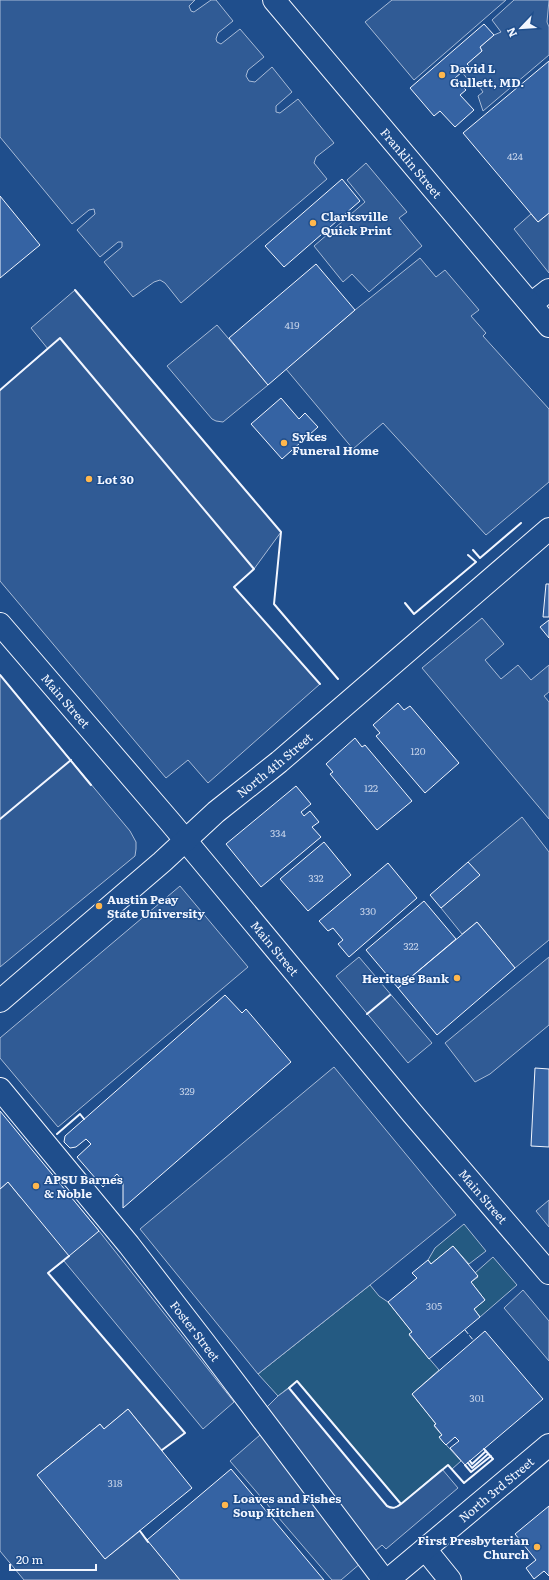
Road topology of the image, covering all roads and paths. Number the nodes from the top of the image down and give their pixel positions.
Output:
1 (274, 0) edge
2 (549, 290) edge
3 (531, 304) junction
4 (549, 326) edge
5 (549, 529) edge
6 (0, 624) edge
7 (185, 840) junction
8 (0, 1001) edge
9 (0, 1089) edge
10 (549, 1272) edge
11 (549, 1445) edge
12 (425, 1549) junction
13 (384, 1580) edge
14 (388, 1580) edge
15 (450, 1580) edge

1 - 3 street, Franklin Street
2 - 3 street
3 - 4 street, Franklin Street
5 - 7 street, North 4th Street
6 - 7 street, Main Street
7 - 8 street, North 4th Street
7 - 10 street, Main Street
9 - 13 street, Foster Street
11 - 12 street, North 3rd Street
12 - 14 street, North 3rd Street
12 - 15 street

